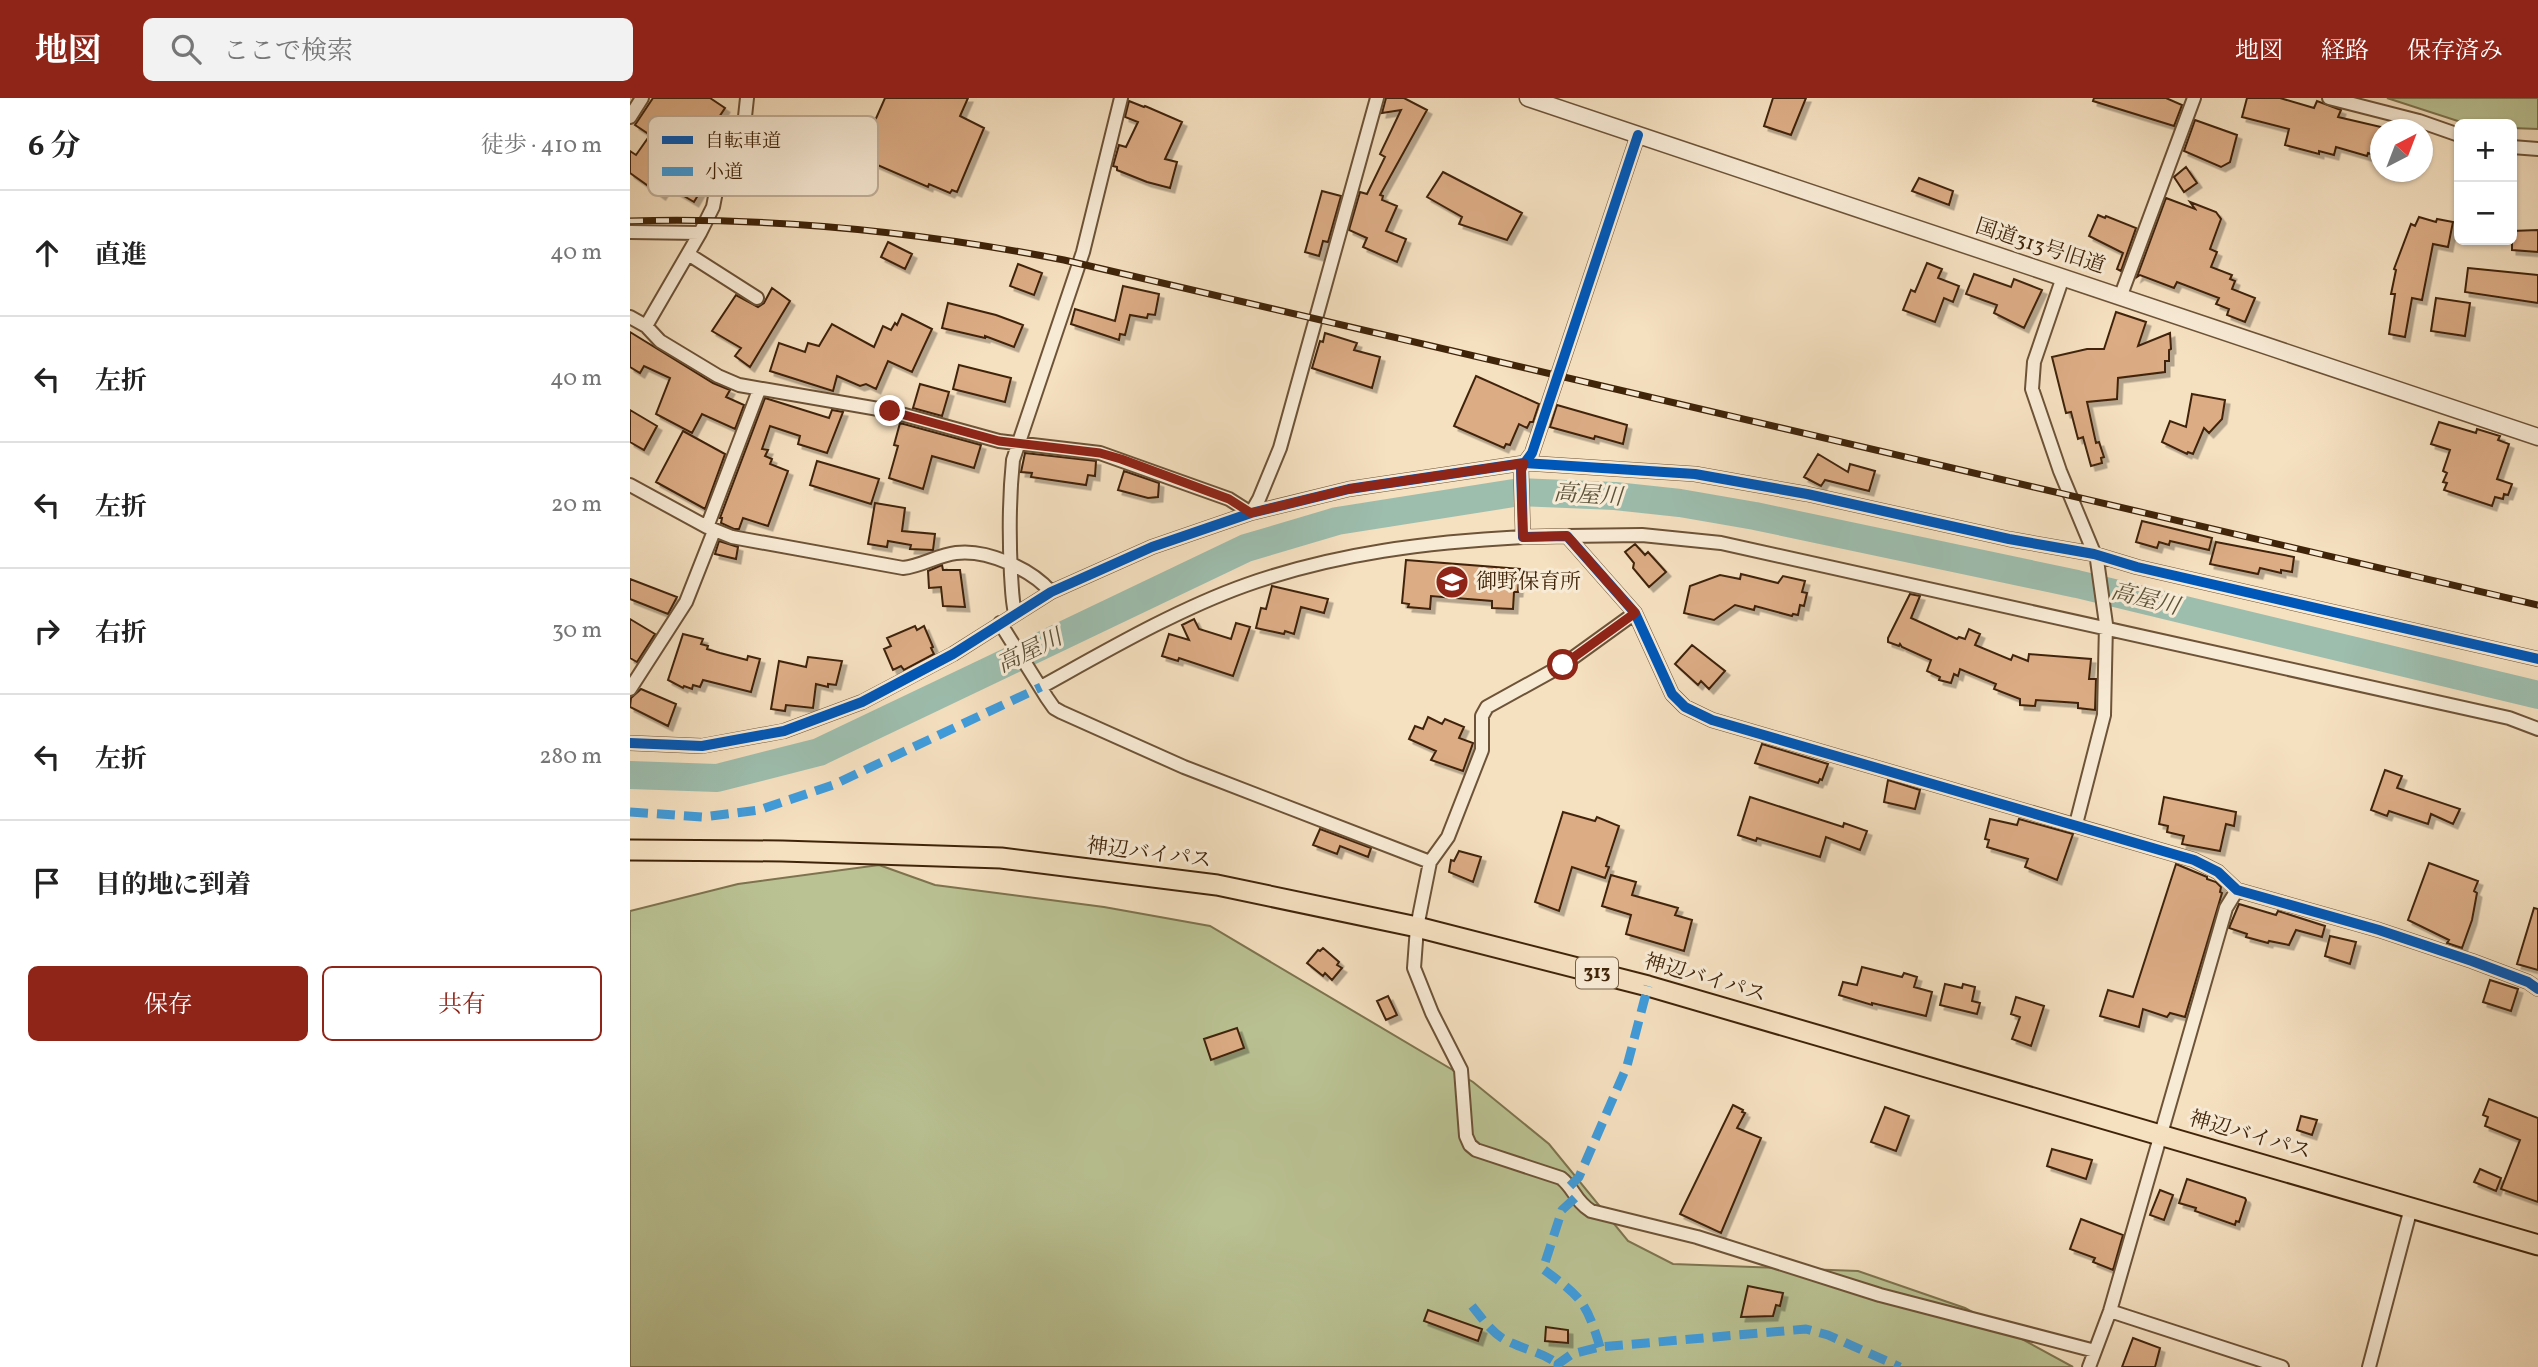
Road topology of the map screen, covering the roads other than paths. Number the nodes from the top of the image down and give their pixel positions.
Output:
1 (642, 98) edge
2 (747, 98) edge
3 (1121, 98) edge
4 (1377, 98) edge
5 (1528, 98) edge
6 (2193, 98) edge
7 (2329, 98) edge
8 (745, 116) edge
9 (630, 117) edge
10 (2454, 133) edge
11 (1638, 135) junction
12 (2517, 147) edge
13 (2538, 149) edge
14 (715, 196) edge
15 (630, 232) edge
16 (700, 233) junction
17 (688, 254) junction
18 (2063, 276) junction
19 (2121, 295) junction
20 (757, 298) dead end
21 (630, 317) edge
22 (646, 326) junction
23 (759, 390) junction
24 (2538, 437) edge
25 (1017, 443) junction
26 (1522, 467) junction
27 (630, 485) edge
28 (1251, 513) junction
29 (711, 529) junction
30 (1523, 534) junction
31 (1567, 536) junction
32 (2096, 557) junction
33 (1010, 564) junction
34 (1051, 592) junction
35 (1015, 613) junction
36 (1635, 613) junction
37 (1002, 627) junction
38 (2106, 627) junction
39 (2538, 659) edge
40 (1039, 684) junction
41 (630, 689) edge
42 (2538, 729) edge
43 (630, 743) edge
44 (2076, 824) junction
45 (630, 850) edge
46 (1430, 862) junction
47 (2237, 890) junction
48 (1417, 927) junction
49 (2538, 989) edge
50 (2163, 1135) junction
51 (2411, 1208) junction
52 (2538, 1245) edge
53 (2110, 1311) junction
54 (2095, 1351) junction
55 (2089, 1367) edge
56 (2282, 1367) edge
57 (2369, 1367) edge

1 - 9 street
2 - 8 street
3 - 25 street
4 - 28 street
5 - 11 street, 国道313号旧道
6 - 19 street
7 - 10 street
11 - 18 street, 国道313号旧道
11 - 26 street
12 - 13 street
14 - 16 street
15 - 16 street
16 - 17 street
17 - 20 street
17 - 22 street
18 - 19 street, 国道313号旧道
18 - 32 street
19 - 24 street, 国道313号旧道
21 - 22 street
22 - 23 street
23 - 25 street
23 - 29 street
25 - 28 street
25 - 33 street
26 - 28 street
26 - 30 street
26 - 32 street
27 - 29 street
28 - 34 street
29 - 33 street
29 - 41 street
30 - 31 street
30 - 40 street
31 - 36 street
31 - 38 street
32 - 38 street
32 - 39 street
33 - 34 street
33 - 35 street
34 - 35 street
35 - 37 street
36 - 44 street
36 - 46 street
37 - 40 street
37 - 43 street
38 - 42 street
38 - 44 street
40 - 46 street
44 - 47 street
45 - 48 highway, 神辺バイパス / 313
46 - 48 street
47 - 49 street
47 - 50 street
48 - 50 highway, 神辺バイパス / 313
48 - 54 street
50 - 51 highway, 神辺バイパス / 313
50 - 53 street
51 - 52 highway, 神辺バイパス / 313
51 - 57 street
53 - 54 street
53 - 56 street
54 - 55 street

